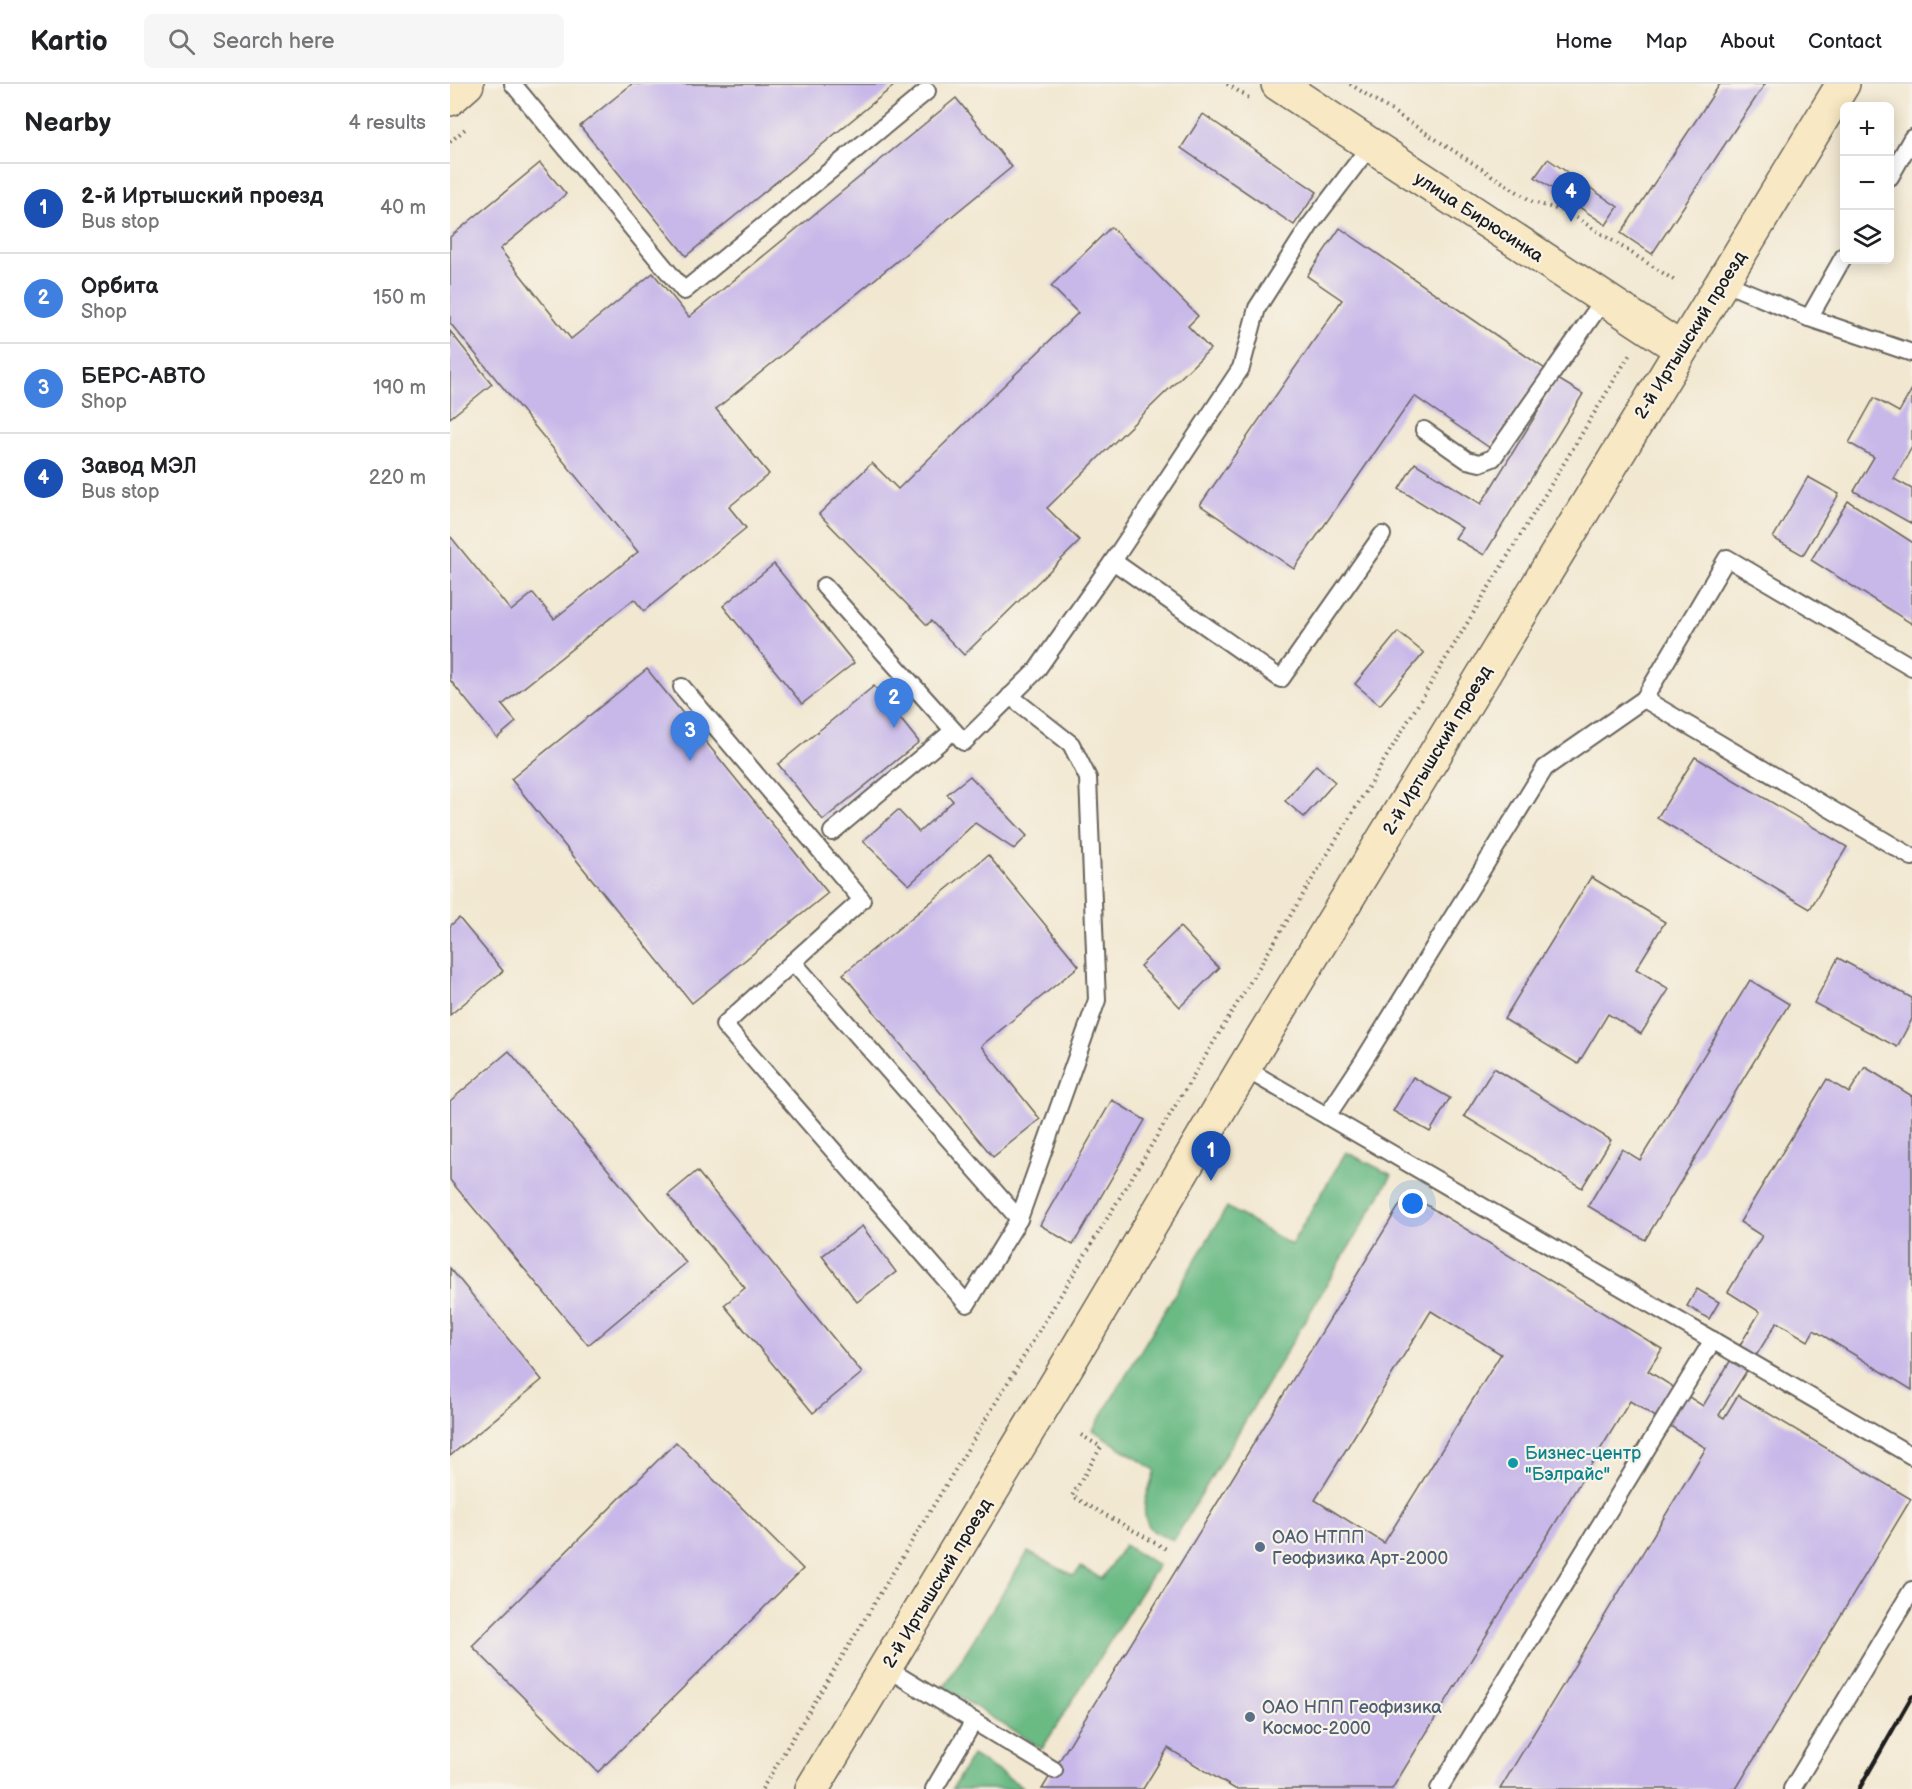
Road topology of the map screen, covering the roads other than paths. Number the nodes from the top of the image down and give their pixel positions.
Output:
1 (467, 84) edge
2 (513, 84) edge
3 (1278, 84) edge
4 (1843, 84) edge
5 (927, 91) dead end
6 (450, 99) edge
7 (1912, 138) edge
8 (1370, 146) junction
9 (1894, 170) edge
10 (1840, 264) edge
11 (1723, 282) junction
12 (1604, 299) junction
13 (1809, 318) junction
14 (1681, 349) junction
15 (1912, 353) edge
16 (1424, 430) dead end
17 (1382, 535) dead end
18 (1113, 561) junction
19 (824, 586) dead end
20 (1912, 667) edge
21 (682, 687) dead end
22 (1010, 696) junction
23 (1644, 699) junction
24 (953, 731) junction
25 (832, 832) dead end
26 (1912, 857) edge
27 (793, 962) junction
28 (1244, 1068) junction
29 (1327, 1116) junction
30 (1019, 1219) junction
31 (1713, 1340) junction
32 (1912, 1456) edge
33 (1912, 1590) edge
34 (886, 1668) junction
35 (974, 1721) junction
36 (1053, 1770) dead end
37 (812, 1789) edge
38 (934, 1789) edge
39 (1439, 1789) edge
40 (1792, 1789) edge

1 - 6 street
2 - 5 lane
3 - 8 street, улица Бирюсинка
4 - 11 street, 2-й Иртышский проезд
7 - 9 lane
8 - 12 street, улица Бирюсинка
8 - 18 lane
10 - 13 lane
11 - 13 lane
11 - 14 street, 2-й Иртышский проезд
12 - 14 street, улица Бирюсинка
12 - 16 lane
13 - 15 lane
14 - 28 street, 2-й Иртышский проезд
17 - 18 lane
18 - 22 lane
19 - 24 lane
20 - 23 lane
21 - 27 lane
22 - 24 lane
22 - 30 lane
23 - 26 lane
23 - 29 lane
24 - 25 lane
27 - 30 lane
27 - 30 lane
28 - 29 lane
28 - 34 street, 2-й Иртышский проезд
29 - 31 lane
31 - 32 lane
31 - 39 lane
33 - 40 lane
34 - 35 lane
34 - 37 street, 2-й Иртышский проезд
35 - 36 lane
35 - 38 lane

